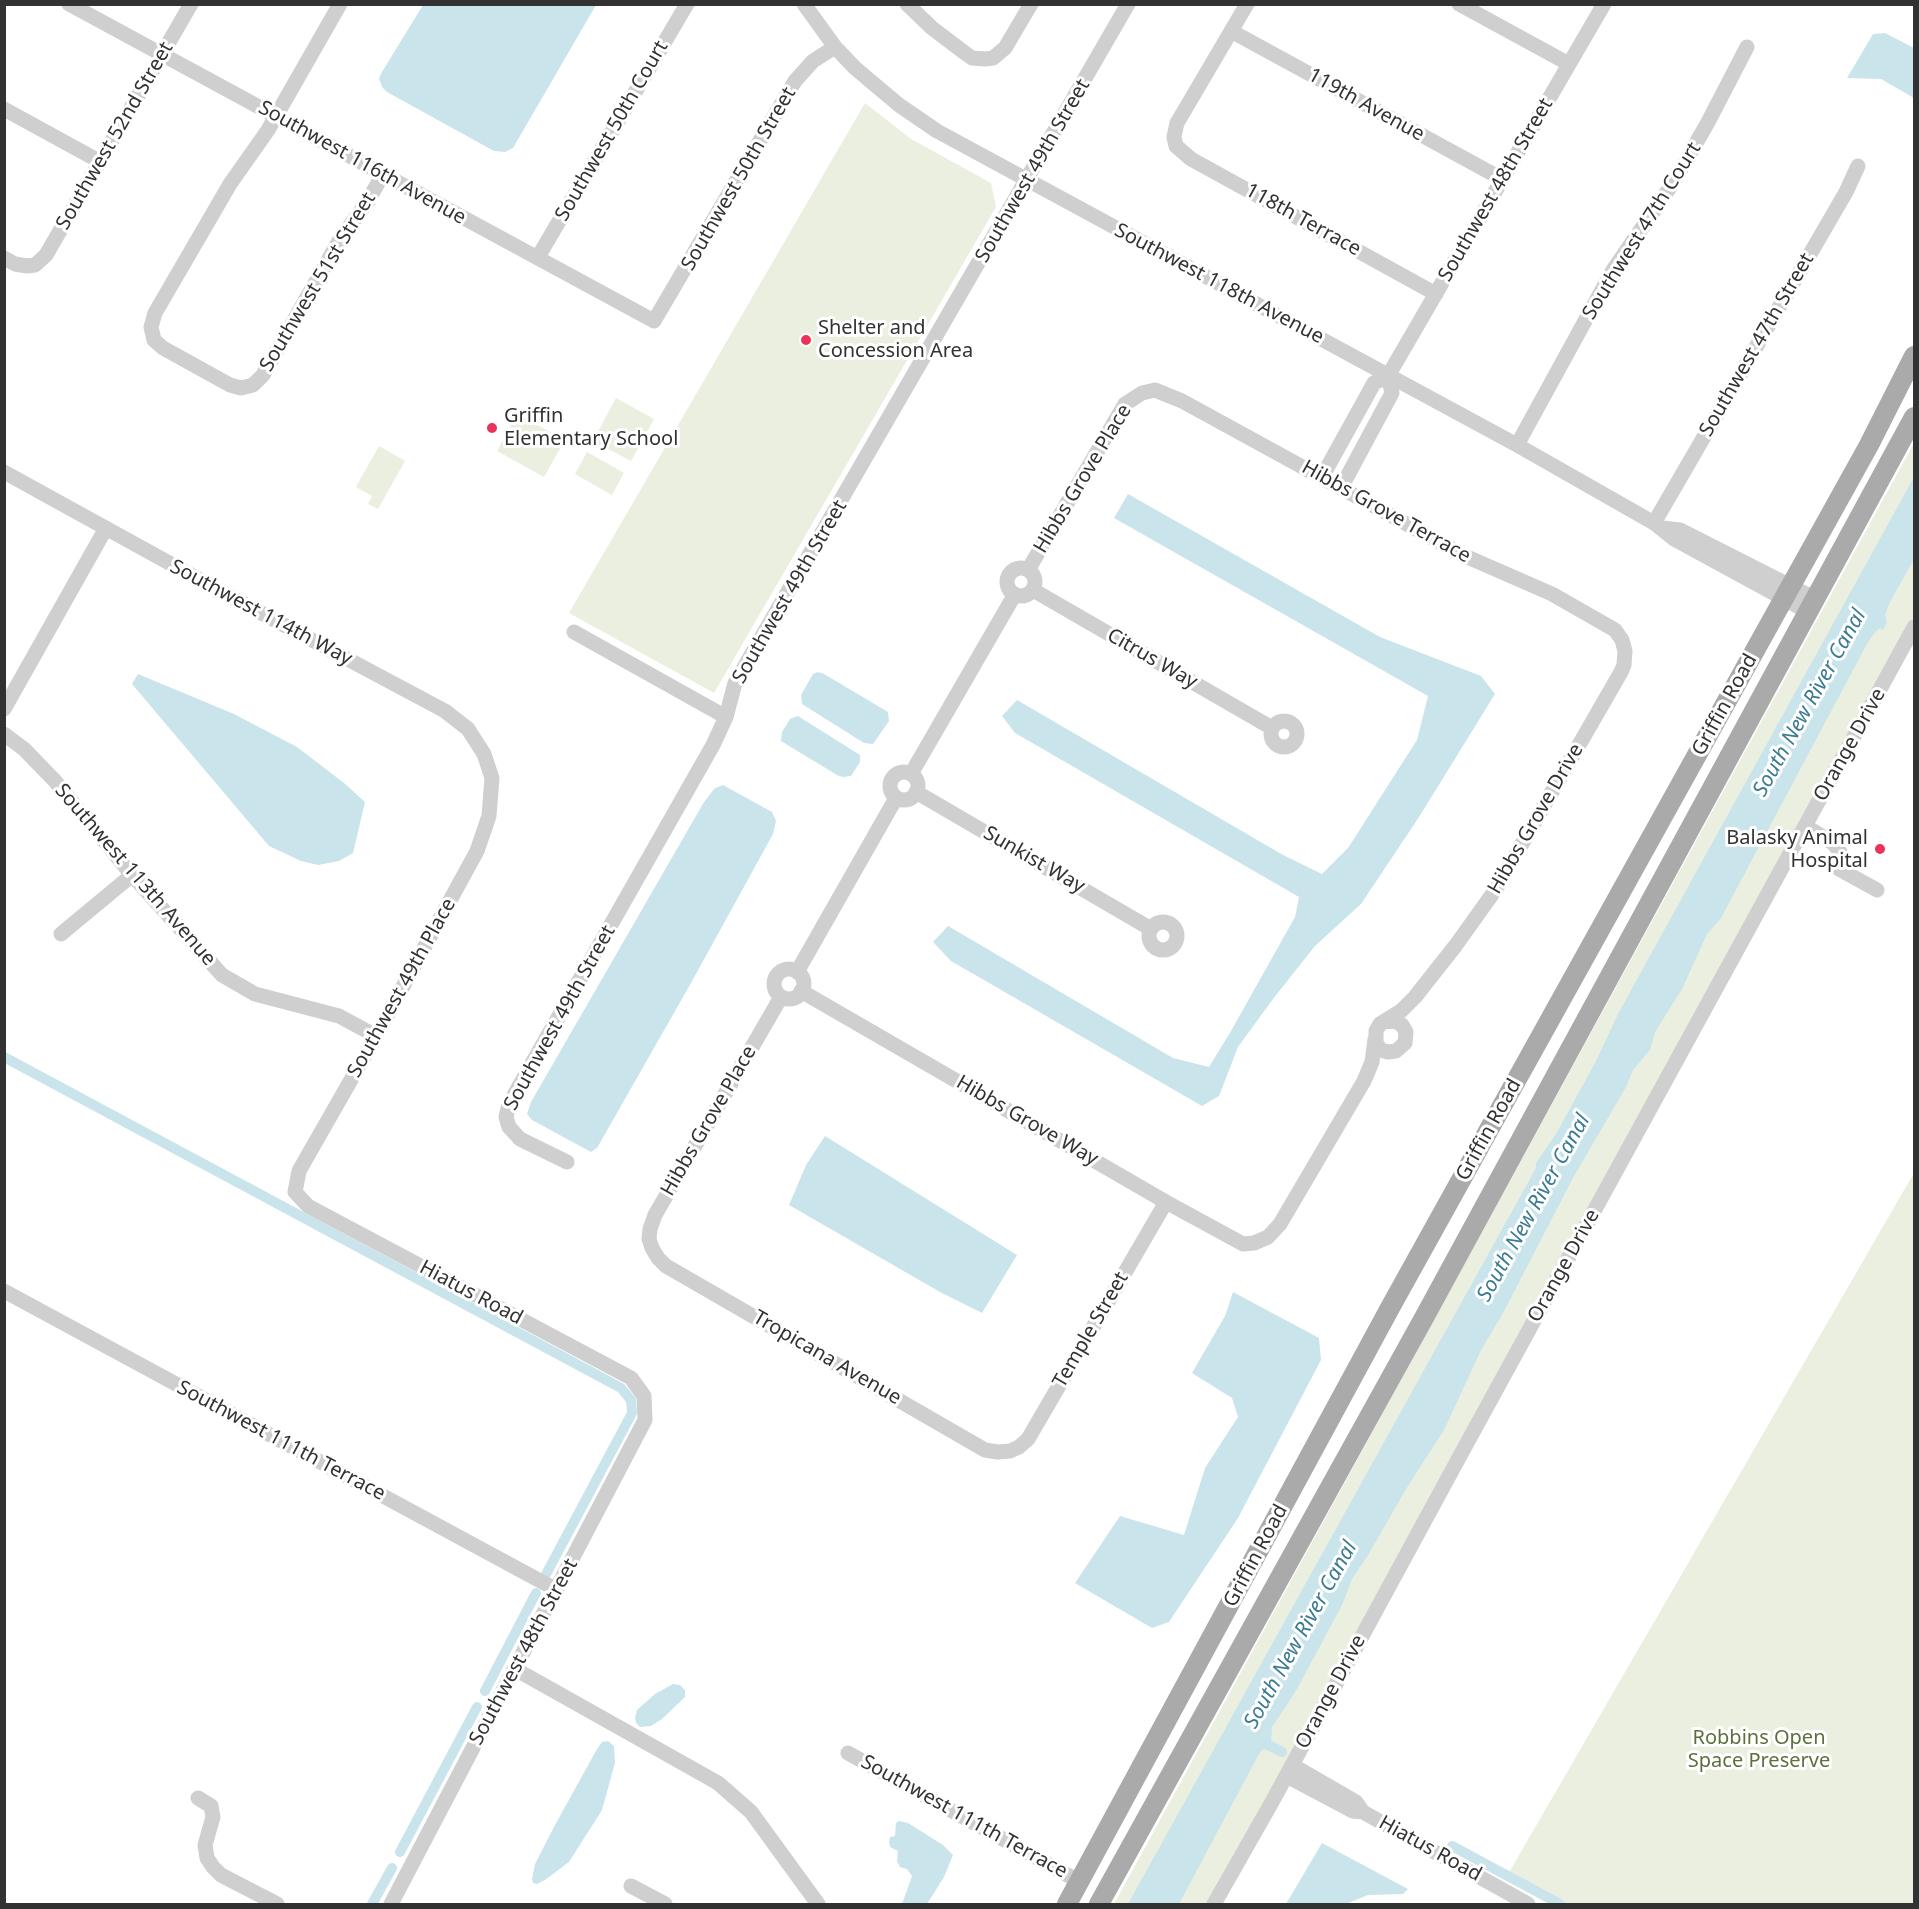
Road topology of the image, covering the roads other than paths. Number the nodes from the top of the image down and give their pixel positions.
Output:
1 (69, 4) edge
2 (191, 4) edge
3 (340, 4) edge
4 (687, 4) edge
5 (804, 4) edge
6 (907, 4) edge
7 (1030, 4) edge
8 (1128, 4) edge
9 (1246, 4) edge
10 (1459, 4) edge
11 (1604, 4) edge
12 (1231, 31) junction
13 (834, 47) junction
14 (1747, 47) dead end
15 (161, 56) junction
16 (1569, 64) junction
17 (4, 110) edge
18 (276, 115) junction
19 (99, 161) junction
20 (1858, 166) dead end
21 (383, 174) junction
22 (1502, 179) junction
23 (1027, 180) junction
24 (538, 257) junction
25 (4, 258) edge
26 (1436, 294) junction
27 (654, 321) joint
28 (1914, 356) edge
29 (1389, 376) junction
30 (1142, 393) joint
31 (1914, 417) edge
32 (1516, 446) junction
33 (4, 472) edge
34 (1322, 477) junction
35 (1341, 488) junction
36 (1658, 525) junction
37 (106, 528) junction
38 (1028, 570) junction
39 (1033, 590) junction
40 (1787, 592) junction
41 (1015, 594) junction
42 (1812, 606) junction
43 (1914, 627) edge
44 (574, 632) dead end
45 (1624, 645) joint
46 (4, 709) edge
47 (726, 717) junction
48 (1272, 728) dead end
49 (4, 734) edge
50 (911, 774) junction
51 (492, 778) joint
52 (916, 792) junction
53 (897, 798) junction
54 (1805, 826) junction
55 (132, 875) junction
56 (1877, 890) dead end
57 (1151, 929) dead end
58 (61, 934) dead end
59 (797, 972) junction
60 (1425, 983) junction
61 (801, 991) junction
62 (781, 997) junction
63 (1384, 1022) junction
64 (376, 1036) junction
65 (1406, 1036) junction
66 (1375, 1039) junction
67 (1396, 1051) junction
68 (1365, 1081) junction
69 (567, 1162) dead end
70 (295, 1192) joint
71 (1166, 1202) junction
72 (652, 1248) joint
73 (4, 1291) edge
74 (644, 1396) joint
75 (1010, 1451) joint
76 (557, 1590) junction
77 (1197, 1666) junction
78 (515, 1669) junction
79 (1212, 1700) junction
80 (1176, 1704) junction
81 (1195, 1731) junction
82 (848, 1753) dead end
83 (1289, 1771) junction
84 (198, 1798) dead end
85 (1080, 1882) junction
86 (631, 1886) dead end
87 (277, 1905) edge
88 (390, 1905) edge
89 (665, 1905) edge
90 (818, 1905) edge
91 (1067, 1905) edge
92 (1099, 1905) edge
93 (1214, 1905) edge
94 (1528, 1905) edge

1 - 15 street, Southwest 116th Avenue
2 - 15 street, Southwest 52nd Street
3 - 18 street
4 - 24 street, Southwest 50th Court
5 - 13 street, Southwest 118th Avenue
6 - 7 street
8 - 23 street, Southwest 49th Street
9 - 12 street
10 - 16 street
11 - 16 street, Southwest 48th Street
12 - 22 street, 119th Avenue
12 - 26 street, 118th Terrace
13 - 23 street, Southwest 118th Avenue
13 - 27 street, Southwest 50th Street
14 - 32 street, Southwest 47th Court
15 - 18 street, Southwest 116th Avenue
15 - 19 street, Southwest 52nd Street
16 - 22 street, Southwest 48th Street
17 - 19 street
18 - 21 street, Southwest 116th Avenue
18 - 21 street, Southwest 51st Street
19 - 25 street, Southwest 52nd Street
20 - 36 street, Southwest 47th Street
21 - 24 street, Southwest 116th Avenue
22 - 26 street, Southwest 48th Street
23 - 29 street, Southwest 118th Avenue
23 - 47 street, Southwest 49th Street
24 - 27 street, Southwest 116th Avenue
26 - 29 street, Southwest 48th Street
28 - 40 main road, Griffin Road
29 - 32 street, Southwest 118th Avenue
29 - 34 street, Southwest 48th Street
29 - 35 street, Southwest 48th Street
30 - 34 street, Hibbs Grove Terrace
30 - 38 street, Hibbs Grove Place
31 - 42 main road, Griffin Road
32 - 36 street, Southwest 118th Avenue
33 - 37 street, Southwest 114th Way
34 - 35 street, Hibbs Grove Terrace
35 - 45 street, Hibbs Grove Terrace
36 - 40 street, Southwest 118th Avenue
37 - 46 street
37 - 51 street, Southwest 114th Way
38 - 39 street
38 - 41 street
39 - 41 street
39 - 48 street, Citrus Way
40 - 42 street, Southwest 118th Avenue
40 - 77 main road, Griffin Road
41 - 50 street
42 - 79 main road, Griffin Road
43 - 54 street, Orange Drive
44 - 47 street
45 - 60 street, Hibbs Grove Drive
47 - 69 street, Southwest 49th Street
49 - 55 street, Southwest 113th Avenue
50 - 52 street
50 - 53 street
51 - 64 street, Southwest 49th Place
52 - 53 street
52 - 57 street, Sunkist Way
53 - 59 street
54 - 56 street
54 - 83 street, Orange Drive
55 - 58 street
55 - 64 street, Southwest 113th Avenue
59 - 61 street
59 - 62 street
60 - 63 street, Hibbs Grove Drive
60 - 65 street, Hibbs Grove Drive
61 - 62 street
61 - 71 street, Hibbs Grove Way
62 - 72 street, Hibbs Grove Place
63 - 65 street
63 - 66 street
64 - 70 street, Southwest 49th Place
65 - 67 street
66 - 67 street
66 - 68 street
67 - 68 street
68 - 71 street, Hibbs Grove Way
70 - 74 street, Hiatus Road
71 - 75 street, Temple Street
72 - 75 street, Tropicana Avenue
73 - 76 street, Southwest 111th Terrace
74 - 76 street, Southwest 48th Street
76 - 78 street, Southwest 48th Street
77 - 79 main road
77 - 80 main road, Griffin Road
78 - 88 street, Southwest 48th Street
78 - 90 street
79 - 81 main road, Griffin Road
80 - 81 main road
80 - 85 main road, Griffin Road
81 - 92 main road, Griffin Road
82 - 85 street, Southwest 111th Terrace
83 - 93 street, Orange Drive
83 - 94 street, Hiatus Road
84 - 87 street
85 - 91 main road, Griffin Road
86 - 89 street

